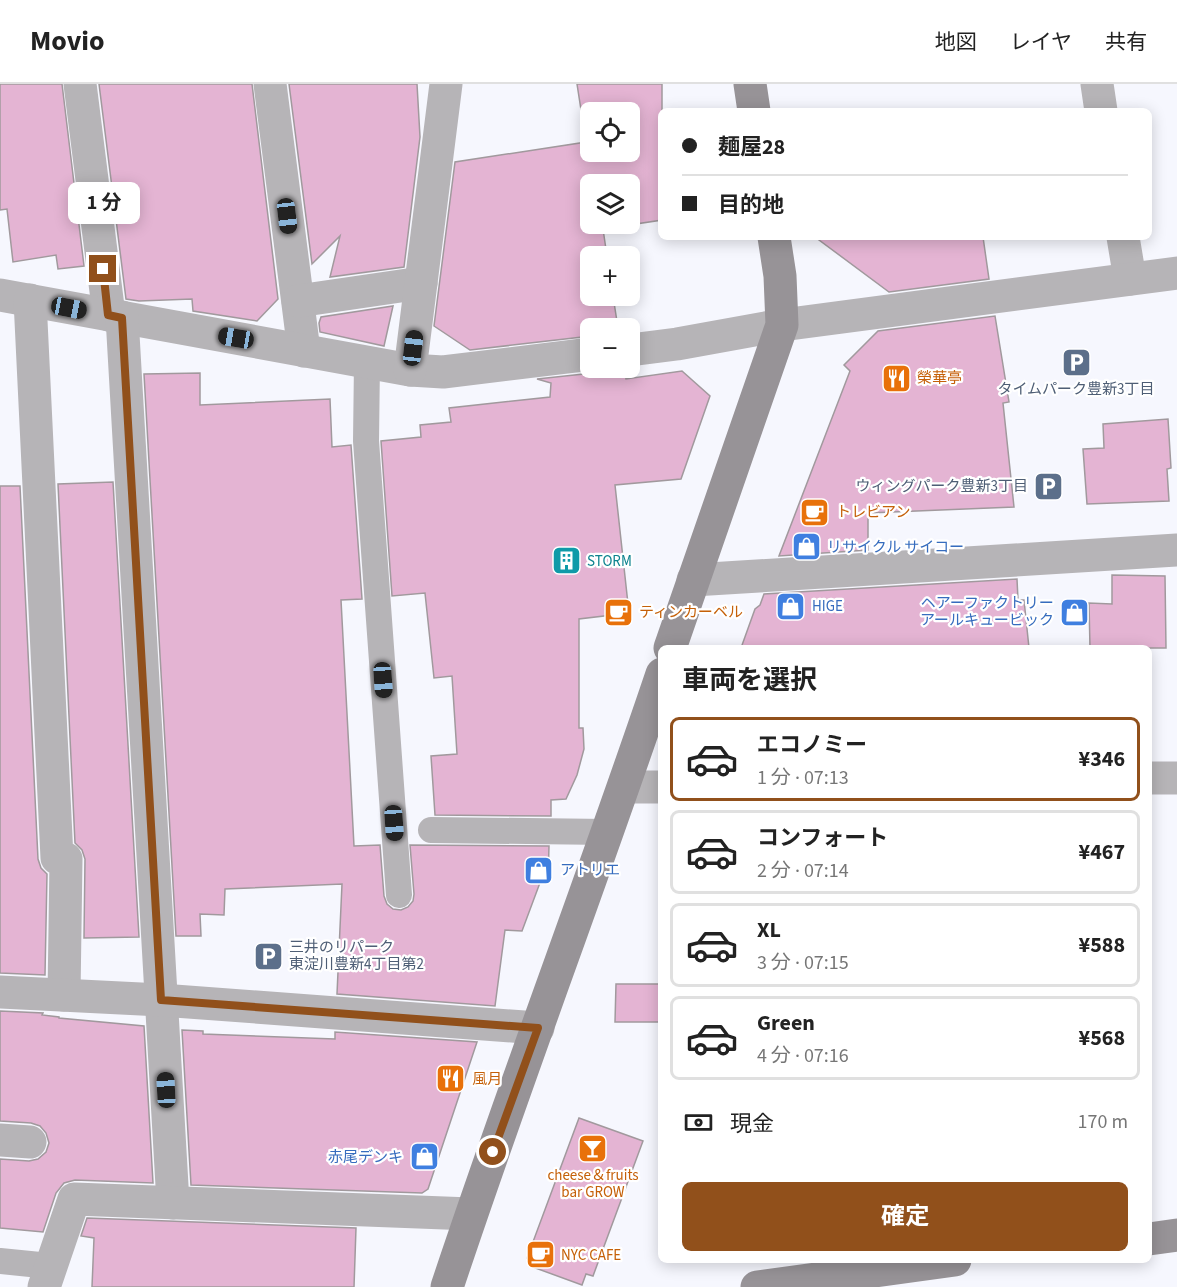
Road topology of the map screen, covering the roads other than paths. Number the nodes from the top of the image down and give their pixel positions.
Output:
1 (80, 84) edge
2 (270, 84) edge
3 (446, 84) edge
4 (750, 84) edge
5 (1097, 84) edge
6 (754, 108) edge
7 (1101, 108) edge
8 (774, 240) edge
9 (1124, 240) edge
10 (1177, 273) edge
11 (1130, 279) junction
12 (421, 283) junction
13 (15, 297) edge
14 (298, 301) junction
15 (115, 316) junction
16 (782, 326) junction
17 (640, 349) edge
18 (304, 351) junction
19 (580, 355) edge
20 (367, 362) junction
21 (410, 370) junction
22 (1177, 550) edge
23 (693, 580) junction
24 (671, 645) edge
25 (658, 686) edge
26 (1152, 778) edge
27 (1177, 778) edge
28 (624, 787) junction
29 (658, 787) edge
30 (431, 830) dead end
31 (608, 832) junction
32 (399, 895) dead end
33 (0, 992) edge
34 (64, 995) junction
35 (161, 1000) junction
36 (538, 1028) junction
37 (173, 1203) junction
38 (471, 1214) junction
39 (1177, 1235) edge
40 (1152, 1239) edge
41 (0, 1261) edge
42 (933, 1263) edge
43 (47, 1277) edge
44 (447, 1287) edge
45 (757, 1287) edge

1 - 15 street
2 - 14 street
3 - 12 street
4 - 6 street
5 - 7 street
8 - 16 street
9 - 11 street
10 - 11 street
11 - 16 street
12 - 14 street
12 - 21 street
13 - 15 street
13 - 34 street
14 - 18 street
15 - 18 street
15 - 35 street
16 - 17 street
16 - 23 street
18 - 20 street
19 - 21 street
20 - 21 street
20 - 32 lane
22 - 23 street
23 - 24 street
25 - 28 street
26 - 27 street
28 - 29 street
28 - 31 street
30 - 31 lane
31 - 36 street
33 - 34 street
34 - 35 street
35 - 36 street
35 - 37 street
36 - 38 street
37 - 38 street
37 - 43 street
38 - 44 street
39 - 40 street
41 - 43 lane
42 - 45 street

